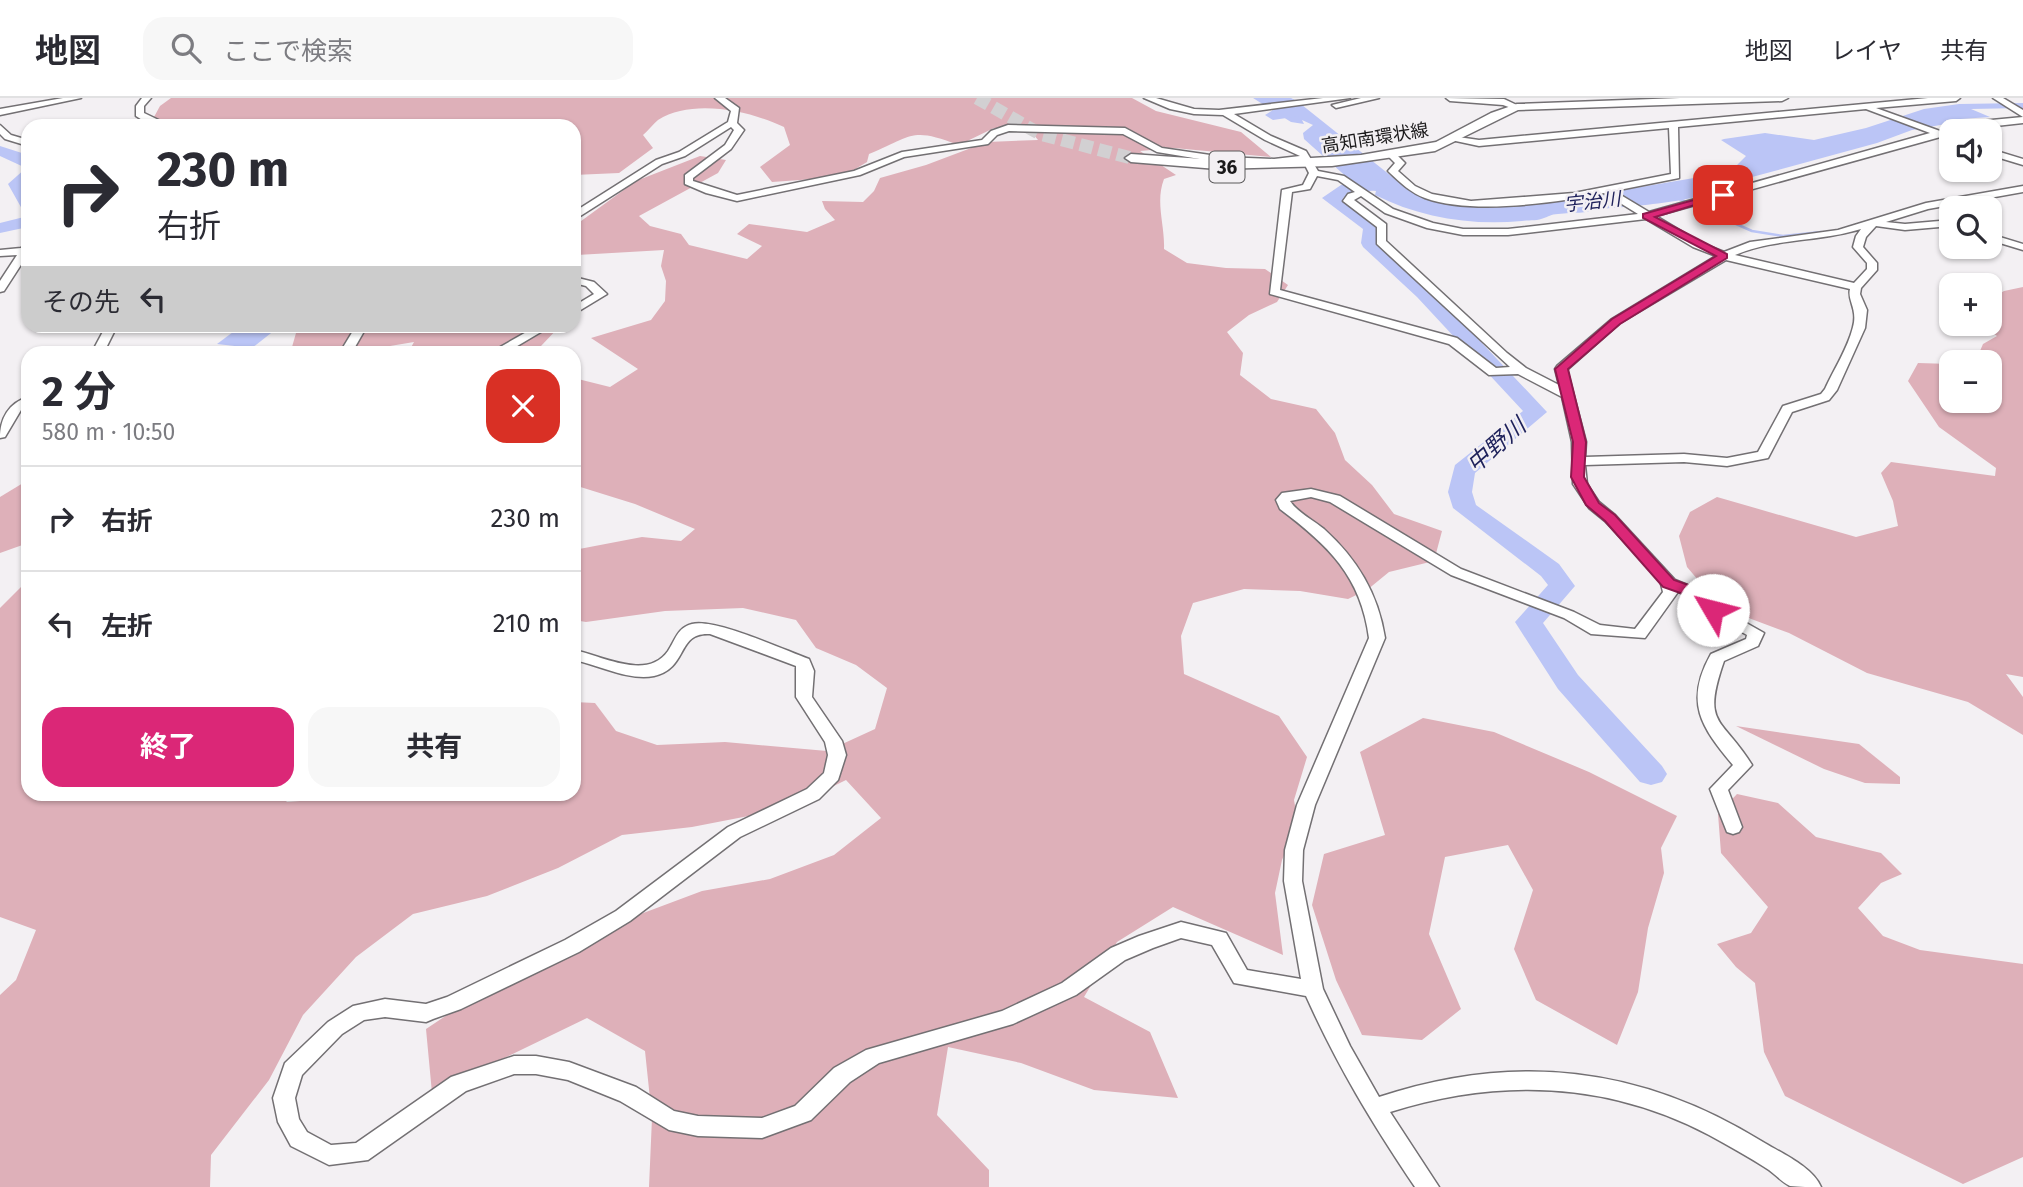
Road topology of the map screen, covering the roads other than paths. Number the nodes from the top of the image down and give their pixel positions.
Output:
1 (78, 98) edge
2 (147, 98) edge
3 (719, 98) edge
4 (1149, 98) edge
5 (1346, 98) edge
6 (1375, 98) edge
7 (1450, 98) edge
8 (1782, 98) edge
9 (1895, 98) edge
10 (1956, 98) edge
11 (2002, 100) edge
12 (1333, 106) dead end
13 (1517, 107) junction
14 (1864, 107) junction
15 (0, 112) edge
16 (1224, 112) junction
17 (2023, 114) edge
18 (147, 119) edge
19 (2023, 120) edge
20 (2002, 122) edge
21 (732, 123) junction
22 (1673, 125) junction
23 (0, 128) edge
24 (1939, 133) edge
25 (1939, 135) edge
26 (1454, 138) junction
27 (21, 141) edge
28 (1393, 156) junction
29 (2002, 156) edge
30 (1131, 158) tunnel mouth
31 (2023, 162) edge
32 (1313, 165) junction
33 (2023, 189) edge
34 (612, 191) junction
35 (1608, 192) junction
36 (1361, 193) junction
37 (581, 200) edge
38 (581, 212) edge
39 (1645, 215) junction
40 (1873, 223) junction
41 (1939, 224) edge
42 (2002, 241) edge
43 (2023, 247) edge
44 (21, 250) edge
45 (0, 253) edge
46 (1724, 256) junction
47 (21, 258) edge
48 (581, 281) edge
49 (1856, 287) junction
50 (0, 289) edge
51 (581, 307) edge
52 (532, 333) edge
53 (509, 346) edge
54 (1520, 370) junction
55 (1566, 394) junction
56 (21, 405) edge
57 (0, 434) edge
58 (1581, 461) junction
59 (1668, 583) junction
60 (581, 657) edge
61 (1733, 827) dead end
62 (1313, 989) junction
63 (1374, 1108) junction
64 (1428, 1187) edge
65 (1810, 1187) edge

1 - 15 street
2 - 18 street
3 - 21 street
4 - 16 street
5 - 16 street
6 - 12 street
7 - 13 street
8 - 13 main road, 高知南環状線 / 36
9 - 14 street
10 - 14 street
11 - 17 street
13 - 26 main road, 高知南環状線 / 36
14 - 22 street
14 - 24 street
16 - 32 street
19 - 20 street
21 - 32 street
21 - 34 street
22 - 26 street
22 - 35 street
23 - 27 street
25 - 39 street
26 - 28 main road, 高知南環状線 / 36
28 - 32 main road, 高知南環状線 / 36
28 - 35 street
29 - 31 street
30 - 32 main road, 高知南環状線 / 36
32 - 36 street
32 - 54 street
33 - 40 street
34 - 37 street
34 - 38 street
35 - 39 street
36 - 39 street
36 - 54 street
39 - 46 street
40 - 41 street
40 - 46 street
40 - 49 street
42 - 43 street
44 - 45 street
46 - 49 street
46 - 55 street
47 - 50 street
48 - 51 street
49 - 58 street
52 - 53 street
54 - 55 street
55 - 58 street
56 - 57 street
58 - 59 street
59 - 61 street
59 - 62 street
60 - 62 street
62 - 63 street
63 - 64 street
63 - 65 street

